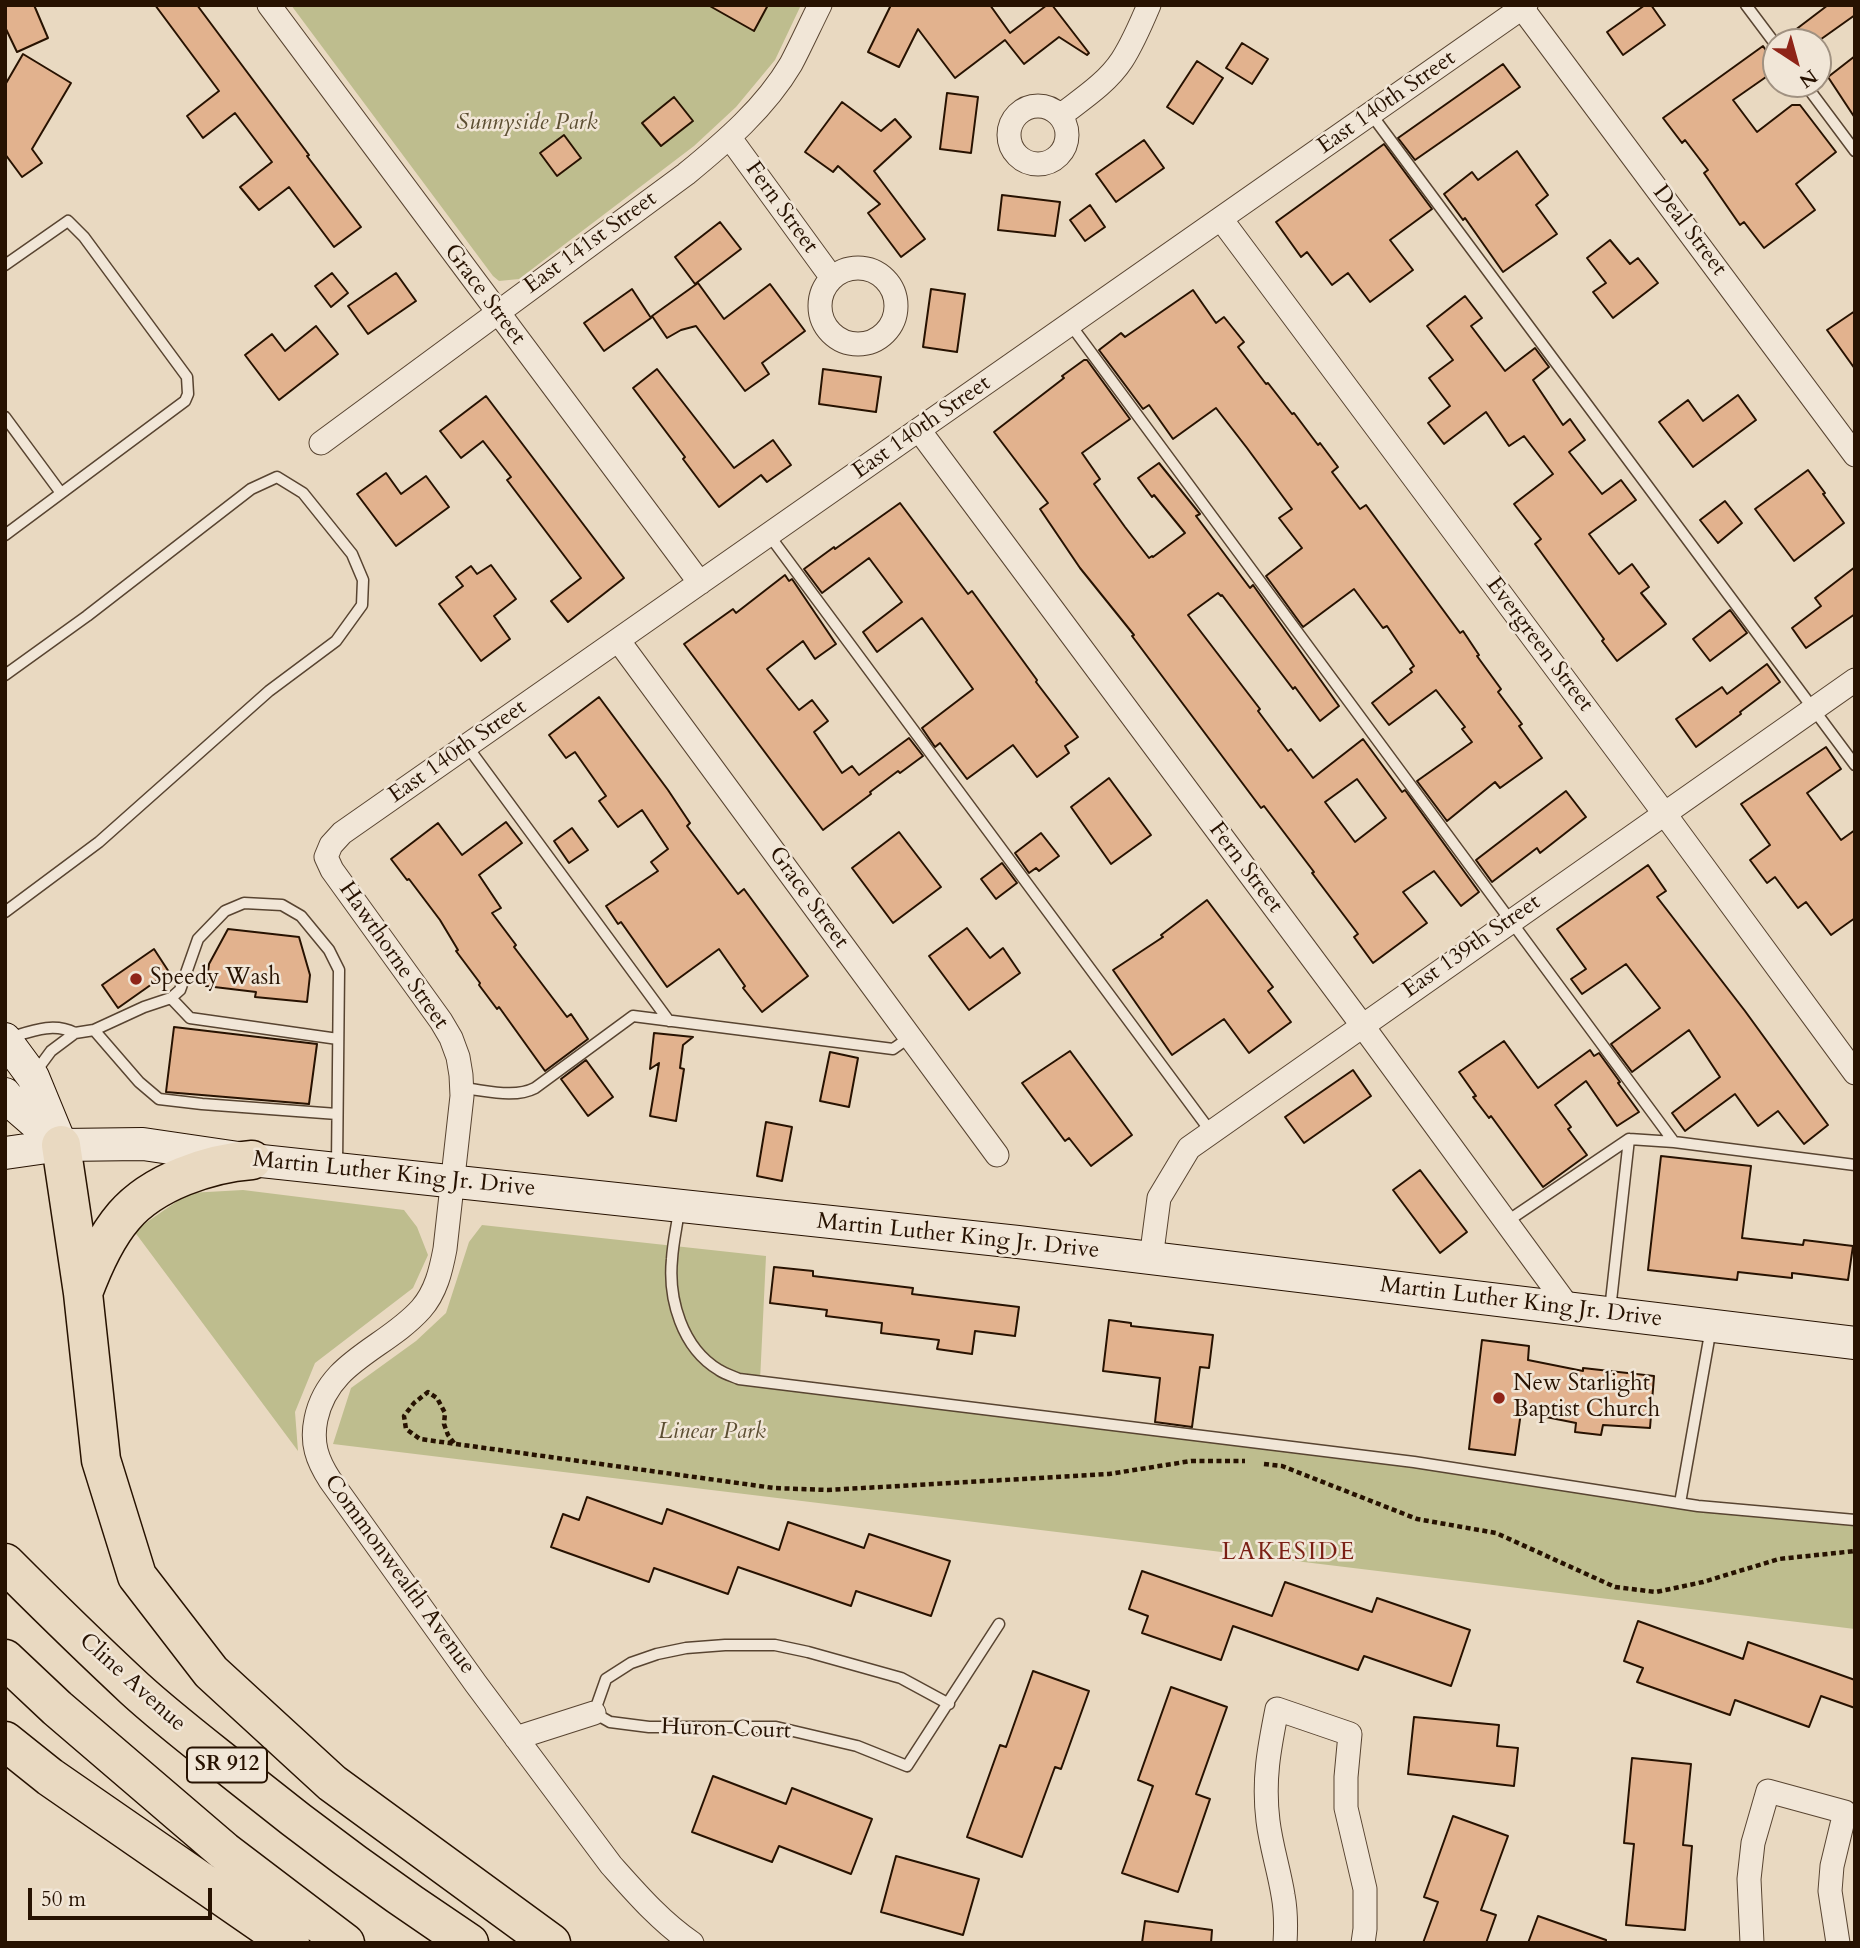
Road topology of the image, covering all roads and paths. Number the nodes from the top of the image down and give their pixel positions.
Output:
1 (269, 5) edge
2 (820, 5) edge
3 (1149, 5) edge
4 (1746, 5) edge
5 (1524, 7) edge
6 (1763, 28) edge
7 (1815, 98) edge
8 (1371, 114) junction
9 (1060, 116) dead end
10 (730, 138) junction
11 (1855, 151) edge
12 (1221, 219) junction
13 (5, 265) edge
14 (832, 278) dead end
15 (497, 312) junction
16 (1070, 324) junction
17 (5, 417) edge
18 (919, 430) junction
19 (321, 443) dead end
20 (1855, 455) edge
21 (61, 493) junction
22 (5, 535) edge
23 (769, 535) junction
24 (700, 583) junction
25 (618, 640) junction
26 (5, 675) edge
27 (1855, 680) edge
28 (1813, 709) junction
29 (467, 746) junction
30 (1855, 765) edge
31 (1664, 813) junction
32 (326, 857) joint
33 (5, 912) edge
34 (1510, 920) junction
35 (171, 998) junction
36 (669, 1021) junction
37 (1362, 1024) junction
38 (94, 1030) junction
39 (75, 1033) junction
40 (910, 1037) junction
41 (5, 1039) edge
42 (338, 1039) junction
43 (1855, 1073) edge
44 (33, 1077) junction
45 (461, 1088) junction
46 (5, 1094) edge
47 (337, 1114) junction
48 (1211, 1132) junction
49 (1629, 1139) junction
50 (1674, 1142) junction
51 (61, 1145) junction
52 (5, 1153) edge
53 (997, 1156) dead end
54 (252, 1160) junction
55 (1855, 1165) edge
56 (337, 1169) junction
57 (452, 1182) junction
58 (680, 1207) junction
59 (1506, 1222) junction
60 (1151, 1259) junction
61 (83, 1293) junction
62 (1569, 1308) junction
63 (1610, 1313) junction
64 (1712, 1325) junction
65 (1855, 1343) edge
66 (454, 1443) junction
67 (1680, 1503) junction
68 (1855, 1520) edge
69 (1855, 1551) edge
70 (5, 1563) edge
71 (999, 1624) dead end
72 (5, 1659) edge
73 (949, 1704) junction
74 (594, 1713) junction
75 (516, 1738) junction
76 (5, 1741) edge
77 (290, 1943) edge
78 (345, 1943) edge
79 (469, 1943) edge
80 (551, 1943) edge
81 (692, 1943) edge
82 (1285, 1943) edge
83 (1363, 1943) edge
84 (1752, 1943) edge
85 (1838, 1943) edge

1 - 15 street, Grace Street
2 - 10 street, East 141st Street
3 - 9 street
4 - 6 lane
5 - 8 street, East 140th Street
5 - 20 street, Deal Street
7 - 11 lane
8 - 12 street, East 140th Street
8 - 28 lane
10 - 14 street, Fern Street
10 - 15 street, East 141st Street
12 - 16 street, East 140th Street
12 - 31 street, Evergreen Street
13 - 21 lane
15 - 19 street, East 141st Street
15 - 24 street, Grace Street
16 - 18 street, East 140th Street
16 - 34 lane
17 - 21 lane
18 - 23 street, East 140th Street
18 - 37 street, Fern Street
21 - 22 lane
23 - 24 street, East 140th Street
23 - 48 lane
24 - 25 street, East 140th Street
25 - 29 street, East 140th Street
25 - 40 street, Grace Street
26 - 33 lane
27 - 28 street, East 139th Street
28 - 30 lane
28 - 31 street, East 139th Street
29 - 32 street, East 140th Street
29 - 36 lane
31 - 34 street, East 139th Street
31 - 43 street, Evergreen Street
32 - 45 street, Hawthorne Street
34 - 37 street, East 139th Street
34 - 50 lane
35 - 38 lane
35 - 42 lane
35 - 42 lane
36 - 40 lane
36 - 45 lane
37 - 48 street, East 139th Street
37 - 59 street, Fern Street
38 - 39 lane
38 - 47 lane
39 - 41 lane
39 - 44 lane
40 - 53 street, Grace Street
41 - 44 main road
42 - 47 lane
44 - 51 main road
45 - 57 street, Hawthorne Street
46 - 51 main road
47 - 56 lane
48 - 60 street, East 139th Street
49 - 50 lane
49 - 59 lane
49 - 63 lane
50 - 55 lane
51 - 52 main road, Martin Luther King Jr. Drive
51 - 54 main road, Martin Luther King Jr. Drive
51 - 61 highway
54 - 56 main road, Martin Luther King Jr. Drive
54 - 61 highway
56 - 57 main road, Martin Luther King Jr. Drive
57 - 58 main road, Martin Luther King Jr. Drive
57 - 75 street, Commonwealth Avenue
58 - 60 main road, Martin Luther King Jr. Drive
58 - 67 lane
59 - 62 street, Fern Street
60 - 62 main road, Martin Luther King Jr. Drive
61 - 80 highway
62 - 63 main road, Martin Luther King Jr. Drive
63 - 64 main road, Martin Luther King Jr. Drive
64 - 65 main road, Martin Luther King Jr. Drive
64 - 67 lane
66 - 66 path
66 - 69 path
67 - 68 lane
70 - 79 highway, Cline Avenue / SR 912
71 - 73 lane, Huron Court
72 - 78 highway, SR 912
73 - 74 lane
73 - 74 lane, Huron Court
74 - 75 street
75 - 81 street, Commonwealth Avenue
76 - 77 highway
82 - 83 street
84 - 85 street

